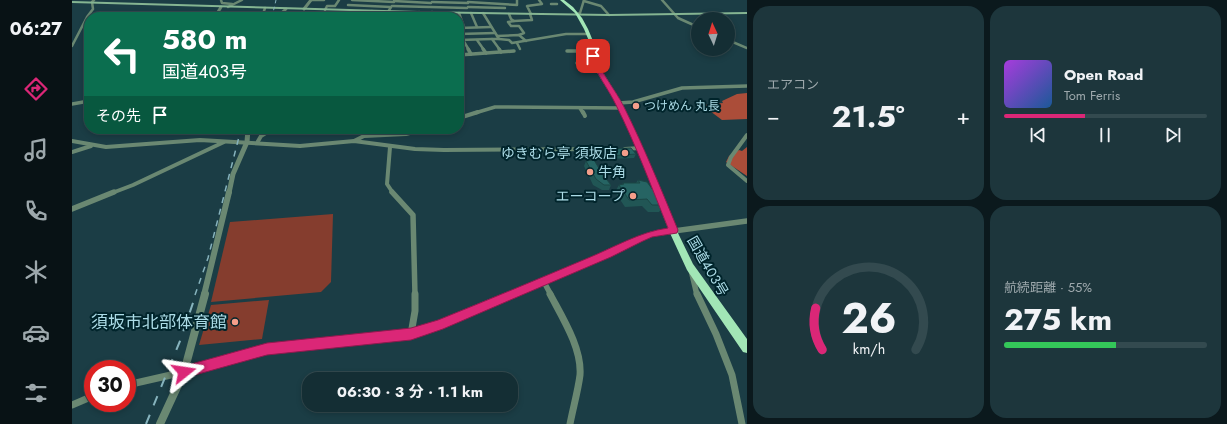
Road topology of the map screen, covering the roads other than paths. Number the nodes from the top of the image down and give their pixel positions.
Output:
1 (221, 0) edge
2 (242, 0) edge
3 (311, 0) edge
4 (324, 0) edge
5 (339, 0) edge
6 (352, 0) edge
7 (505, 0) edge
8 (512, 0) edge
9 (517, 0) edge
10 (528, 0) edge
11 (540, 0) edge
12 (553, 0) edge
13 (562, 0) edge
14 (584, 0) edge
15 (662, 0) edge
16 (78, 1) edge
17 (394, 1) edge
18 (72, 2) edge
19 (93, 2) edge
20 (432, 2) edge
21 (233, 4) junction
22 (468, 4) edge
23 (506, 4) junction
24 (554, 4) dead end
25 (348, 5) junction
26 (530, 5) junction
27 (391, 6) junction
28 (221, 7) junction
29 (228, 7) junction
30 (430, 7) junction
31 (265, 8) junction
32 (506, 8) junction
33 (286, 9) junction
34 (304, 9) junction
35 (325, 10) junction
36 (344, 10) junction
37 (372, 11) joint
38 (91, 12) edge
39 (218, 12) edge
40 (264, 12) edge
41 (283, 12) edge
42 (388, 12) junction
43 (419, 12) joint
44 (431, 12) joint
45 (467, 13) joint
46 (471, 13) junction
47 (483, 13) junction
48 (747, 13) edge
49 (507, 14) junction
50 (531, 14) junction
51 (577, 14) junction
52 (674, 14) junction
53 (609, 15) junction
54 (514, 21) junction
55 (84, 22) edge
56 (691, 23) edge
57 (464, 27) edge
58 (477, 27) junction
59 (492, 27) junction
60 (464, 34) edge
61 (587, 34) junction
62 (519, 35) junction
63 (72, 36) edge
64 (76, 36) junction
65 (497, 36) junction
66 (492, 39) junction
67 (464, 40) edge
68 (477, 40) junction
69 (526, 41) junction
70 (517, 43) junction
71 (735, 43) edge
72 (464, 44) edge
73 (72, 46) edge
74 (747, 48) edge
75 (520, 49) dead end
76 (501, 52) junction
77 (514, 52) dead end
78 (570, 52) dead end
79 (486, 53) junction
80 (471, 54) junction
81 (464, 55) edge
82 (606, 56) dead end
83 (593, 58) junction
84 (577, 63) dead end
85 (747, 86) edge
86 (84, 102) edge
87 (72, 104) edge
88 (620, 106) junction
89 (580, 108) junction
90 (464, 116) edge
91 (584, 116) dead end
92 (248, 134) edge
93 (264, 134) edge
94 (404, 134) edge
95 (747, 135) edge
96 (72, 141) edge
97 (354, 141) junction
98 (224, 142) junction
99 (247, 142) junction
100 (257, 143) junction
101 (92, 146) junction
102 (390, 147) junction
103 (640, 148) junction
104 (72, 152) edge
105 (747, 181) edge
106 (72, 209) edge
107 (747, 221) edge
108 (673, 230) junction
109 (690, 267) junction
110 (544, 282) junction
111 (411, 334) junction
112 (747, 348) edge
113 (184, 372) junction
114 (136, 383) edge
115 (84, 400) edge
116 (72, 405) edge
117 (160, 424) edge
118 (570, 424) edge
119 (742, 424) edge

1 - 21 street
2 - 21 street
3 - 4 street
3 - 34 street
5 - 35 street
6 - 17 street
6 - 25 street
7 - 23 street
8 - 9 street
9 - 23 street
10 - 26 street
11 - 26 street
12 - 24 street
13 - 51 highway, 国道403号
14 - 51 street
14 - 53 street
15 - 52 street
16 - 18 main road
16 - 19 main road
17 - 20 street
17 - 27 street
19 - 28 main road
19 - 38 street
20 - 22 street
20 - 30 street
21 - 29 street
22 - 23 street
22 - 30 street
22 - 32 street
22 - 45 street
23 - 32 street
25 - 27 street
25 - 36 street
26 - 50 street
27 - 30 street
27 - 42 street
28 - 29 main road
28 - 39 street
29 - 31 main road
30 - 44 street
31 - 33 main road
31 - 40 street
32 - 49 street
33 - 34 main road
33 - 41 street
34 - 35 main road
35 - 36 main road
36 - 37 main road
37 - 42 main road
42 - 43 main road
43 - 44 main road
45 - 46 main road
46 - 47 main road
46 - 58 street
47 - 49 main road
47 - 59 street
48 - 52 main road
49 - 50 main road
49 - 54 street
50 - 51 main road
50 - 54 street
51 - 53 main road
51 - 61 highway, 国道403号
52 - 53 main road
52 - 56 street
54 - 62 street
55 - 64 street
57 - 58 street
58 - 59 street
59 - 65 street
60 - 65 street
61 - 69 street
61 - 83 highway, 国道403号
62 - 65 street
62 - 69 street
63 - 64 street
64 - 73 street
65 - 66 street
65 - 70 street
66 - 68 street
66 - 76 street
67 - 68 street
68 - 79 street
69 - 70 street
70 - 75 street
71 - 74 street
72 - 80 street
76 - 77 street
76 - 79 street
78 - 83 street
79 - 80 street
80 - 81 street
82 - 83 street
83 - 84 street
83 - 88 highway, 国道403号
85 - 88 street
86 - 87 street
88 - 89 street
88 - 103 highway, 国道403号
89 - 90 street
89 - 91 street
92 - 99 street
93 - 100 street
94 - 97 street
95 - 105 street
96 - 101 street
97 - 100 street
97 - 102 street
98 - 99 street
98 - 101 street
98 - 106 street
99 - 100 street
99 - 113 street
101 - 104 street
102 - 103 street
102 - 111 street
103 - 108 highway, 国道403号
107 - 108 street
108 - 109 highway, 国道403号
108 - 110 street
109 - 112 highway, 国道403号
109 - 119 street
110 - 111 street
110 - 118 street
111 - 113 street
113 - 114 street
113 - 117 street
115 - 116 street

